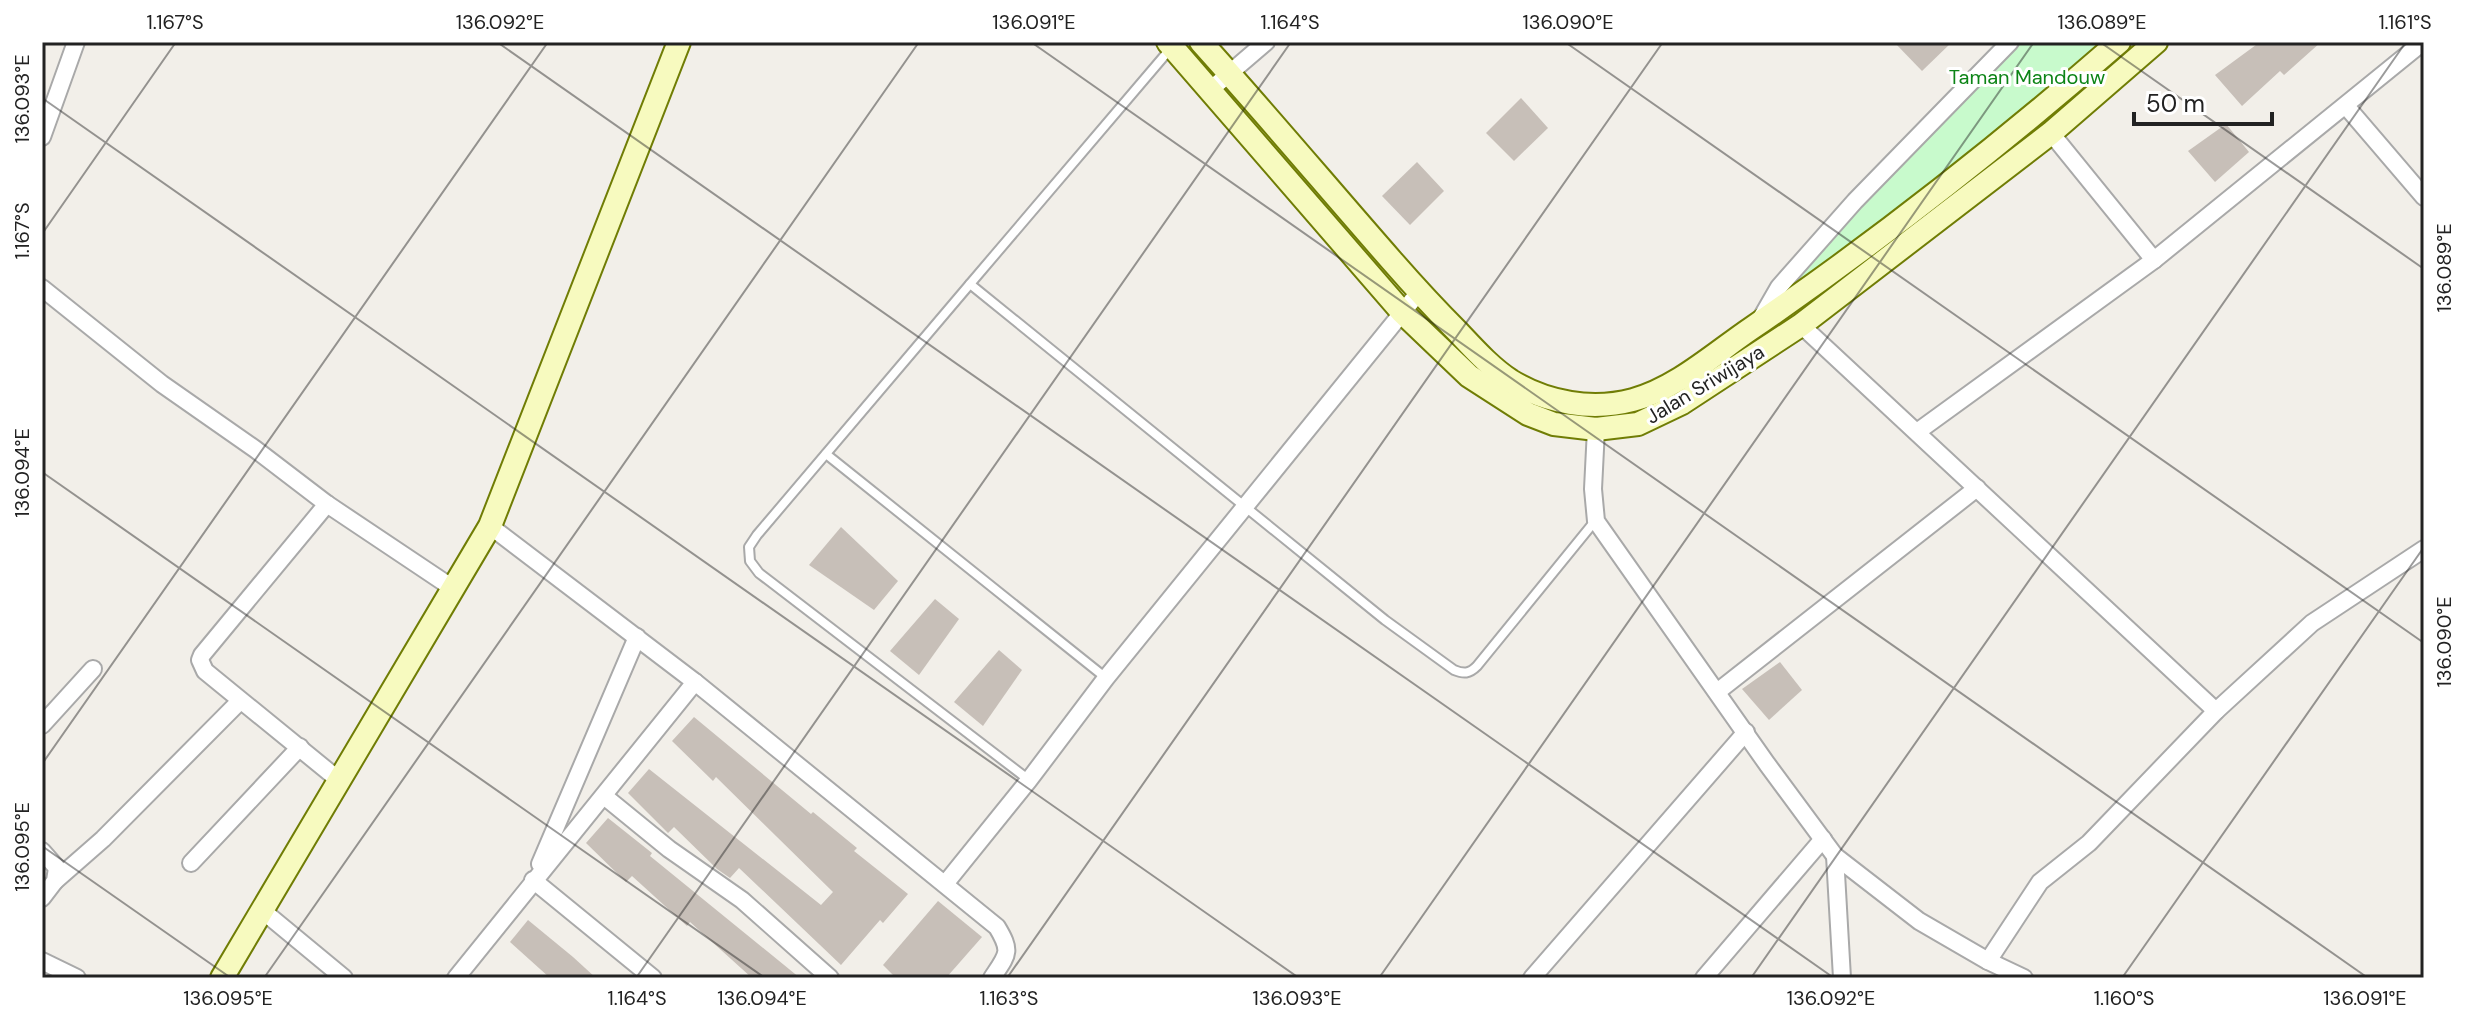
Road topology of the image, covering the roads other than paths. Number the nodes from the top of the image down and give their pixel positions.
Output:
1 (76, 42) edge
2 (679, 42) edge
3 (1201, 42) edge
4 (1266, 42) edge
5 (2010, 42) edge
6 (2119, 42) edge
7 (2156, 42) edge
8 (2423, 42) edge
9 (1170, 44) edge
10 (1229, 73) junction
11 (1210, 90) junction
12 (2346, 106) junction
13 (2051, 133) junction
14 (42, 137) edge
15 (2424, 197) edge
16 (2154, 260) junction
17 (970, 284) junction
18 (42, 288) edge
19 (1419, 292) junction
20 (1402, 312) junction
21 (1757, 325) junction
22 (1801, 325) junction
23 (1596, 429) junction
24 (1917, 432) junction
25 (826, 454) junction
26 (1977, 488) junction
27 (327, 504) junction
28 (1246, 507) junction
29 (1596, 521) junction
30 (490, 526) junction
31 (2424, 549) edge
32 (454, 589) junction
33 (637, 637) junction
34 (93, 669) dead end
35 (1106, 678) junction
36 (695, 682) junction
37 (1717, 692) junction
38 (240, 701) junction
39 (2216, 711) junction
40 (42, 725) edge
41 (1746, 732) junction
42 (300, 747) junction
43 (1029, 780) junction
44 (340, 781) junction
45 (604, 796) junction
46 (1823, 839) junction
47 (42, 851) edge
48 (1835, 856) junction
49 (191, 863) dead end
50 (533, 880) junction
51 (55, 881) junction
52 (945, 884) junction
53 (42, 898) edge
54 (263, 911) junction
55 (42, 961) edge
56 (1988, 961) junction
57 (77, 978) edge
58 (222, 978) edge
59 (344, 978) edge
60 (456, 978) edge
61 (653, 978) edge
62 (830, 978) edge
63 (992, 978) edge
64 (1532, 978) edge
65 (1704, 978) edge
66 (1842, 978) edge
67 (2024, 978) edge

1 - 14 street
2 - 30 main road
3 - 10 main road, Jalan Sriwijaya
4 - 10 street
5 - 21 street
6 - 21 main road, Jalan Sriwijaya
7 - 13 main road, Jalan Sriwijaya
8 - 12 street
9 - 11 main road, Jalan Sriwijaya
9 - 17 lane
10 - 11 street
10 - 19 main road, Jalan Sriwijaya
11 - 20 main road, Jalan Sriwijaya
12 - 15 street
12 - 16 street
13 - 16 street
13 - 22 main road, Jalan Sriwijaya
16 - 24 street
17 - 25 lane
17 - 28 lane
18 - 27 street
19 - 20 street
19 - 21 main road, Jalan Sriwijaya
20 - 23 main road, Jalan Sriwijaya
20 - 28 street
22 - 23 main road, Jalan Sriwijaya
22 - 24 street
23 - 29 street
24 - 26 street
25 - 35 lane
25 - 43 lane
26 - 37 street
26 - 39 street
27 - 32 street
27 - 38 street
28 - 29 lane
28 - 35 street
29 - 37 street
30 - 32 main road
30 - 33 street
31 - 39 street
32 - 44 main road
33 - 36 street
33 - 50 street
34 - 40 street
35 - 43 street
36 - 45 street
36 - 52 street
37 - 41 street
38 - 42 street
38 - 51 street
39 - 56 street
41 - 46 street
41 - 64 street
42 - 44 street
42 - 49 street
43 - 52 street
44 - 54 main road
45 - 50 street
45 - 62 street
46 - 48 street
46 - 65 street
47 - 51 street
48 - 56 street
48 - 66 street
50 - 60 street
50 - 61 street
51 - 53 street
52 - 63 street
54 - 58 main road
54 - 59 street
55 - 57 street
56 - 67 street

